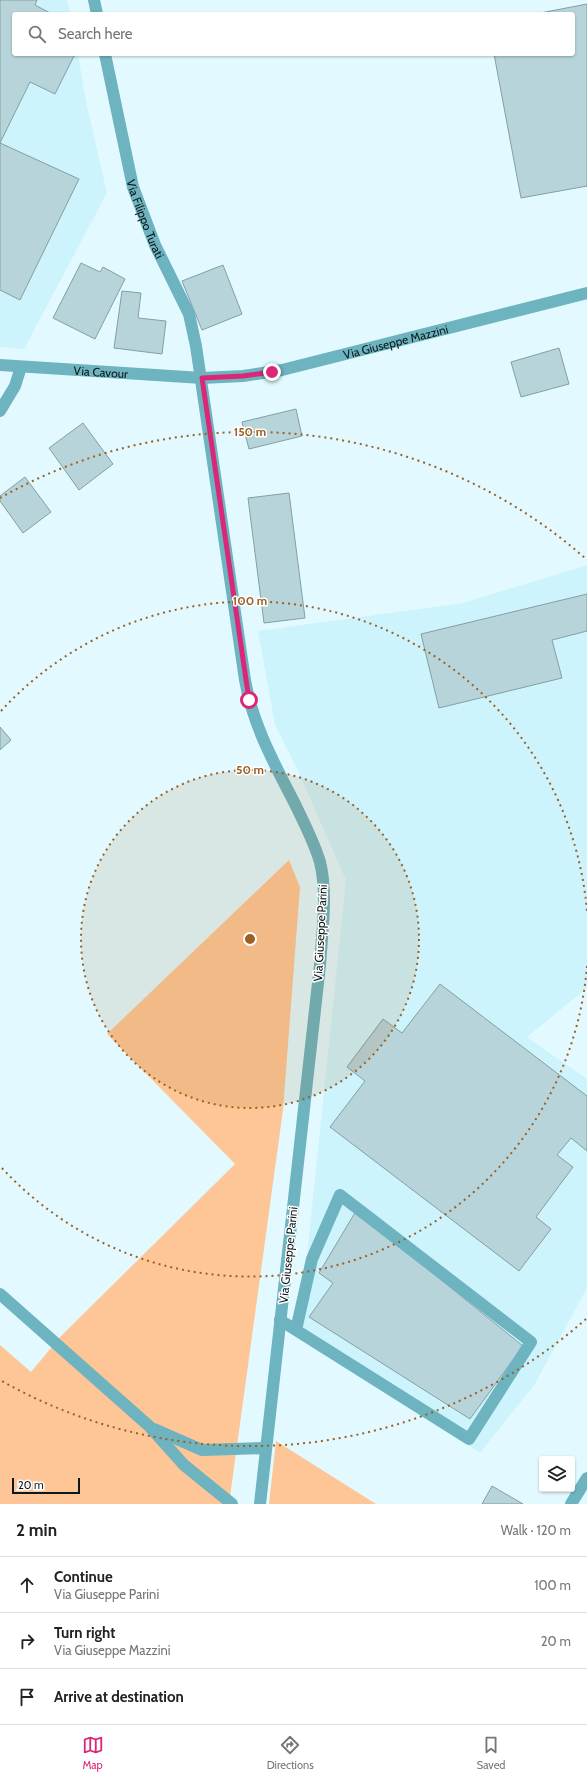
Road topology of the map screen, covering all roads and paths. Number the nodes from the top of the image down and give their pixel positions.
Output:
1 (94, 0) edge
2 (97, 12) edge
3 (105, 56) edge
4 (587, 293) edge
5 (0, 366) edge
6 (21, 367) junction
7 (202, 378) junction
8 (0, 411) edge
9 (0, 1294) edge
10 (280, 1320) junction
11 (296, 1330) junction
12 (149, 1426) junction
13 (266, 1448) junction
14 (587, 1478) edge
15 (232, 1504) edge
16 (260, 1504) edge
17 (570, 1504) edge

1 - 2 street
3 - 7 street, Via Filippo Turati
4 - 7 street, Via Giuseppe Mazzini
5 - 6 street, Via Cavour
6 - 7 street, Via Cavour
6 - 8 street
7 - 10 street, Via Giuseppe Parini
9 - 12 street
10 - 11 street
10 - 13 street, Via Giuseppe Parini
11 - 11 street
12 - 13 street
12 - 15 street
13 - 16 street, Via Giuseppe Parini
14 - 17 street

